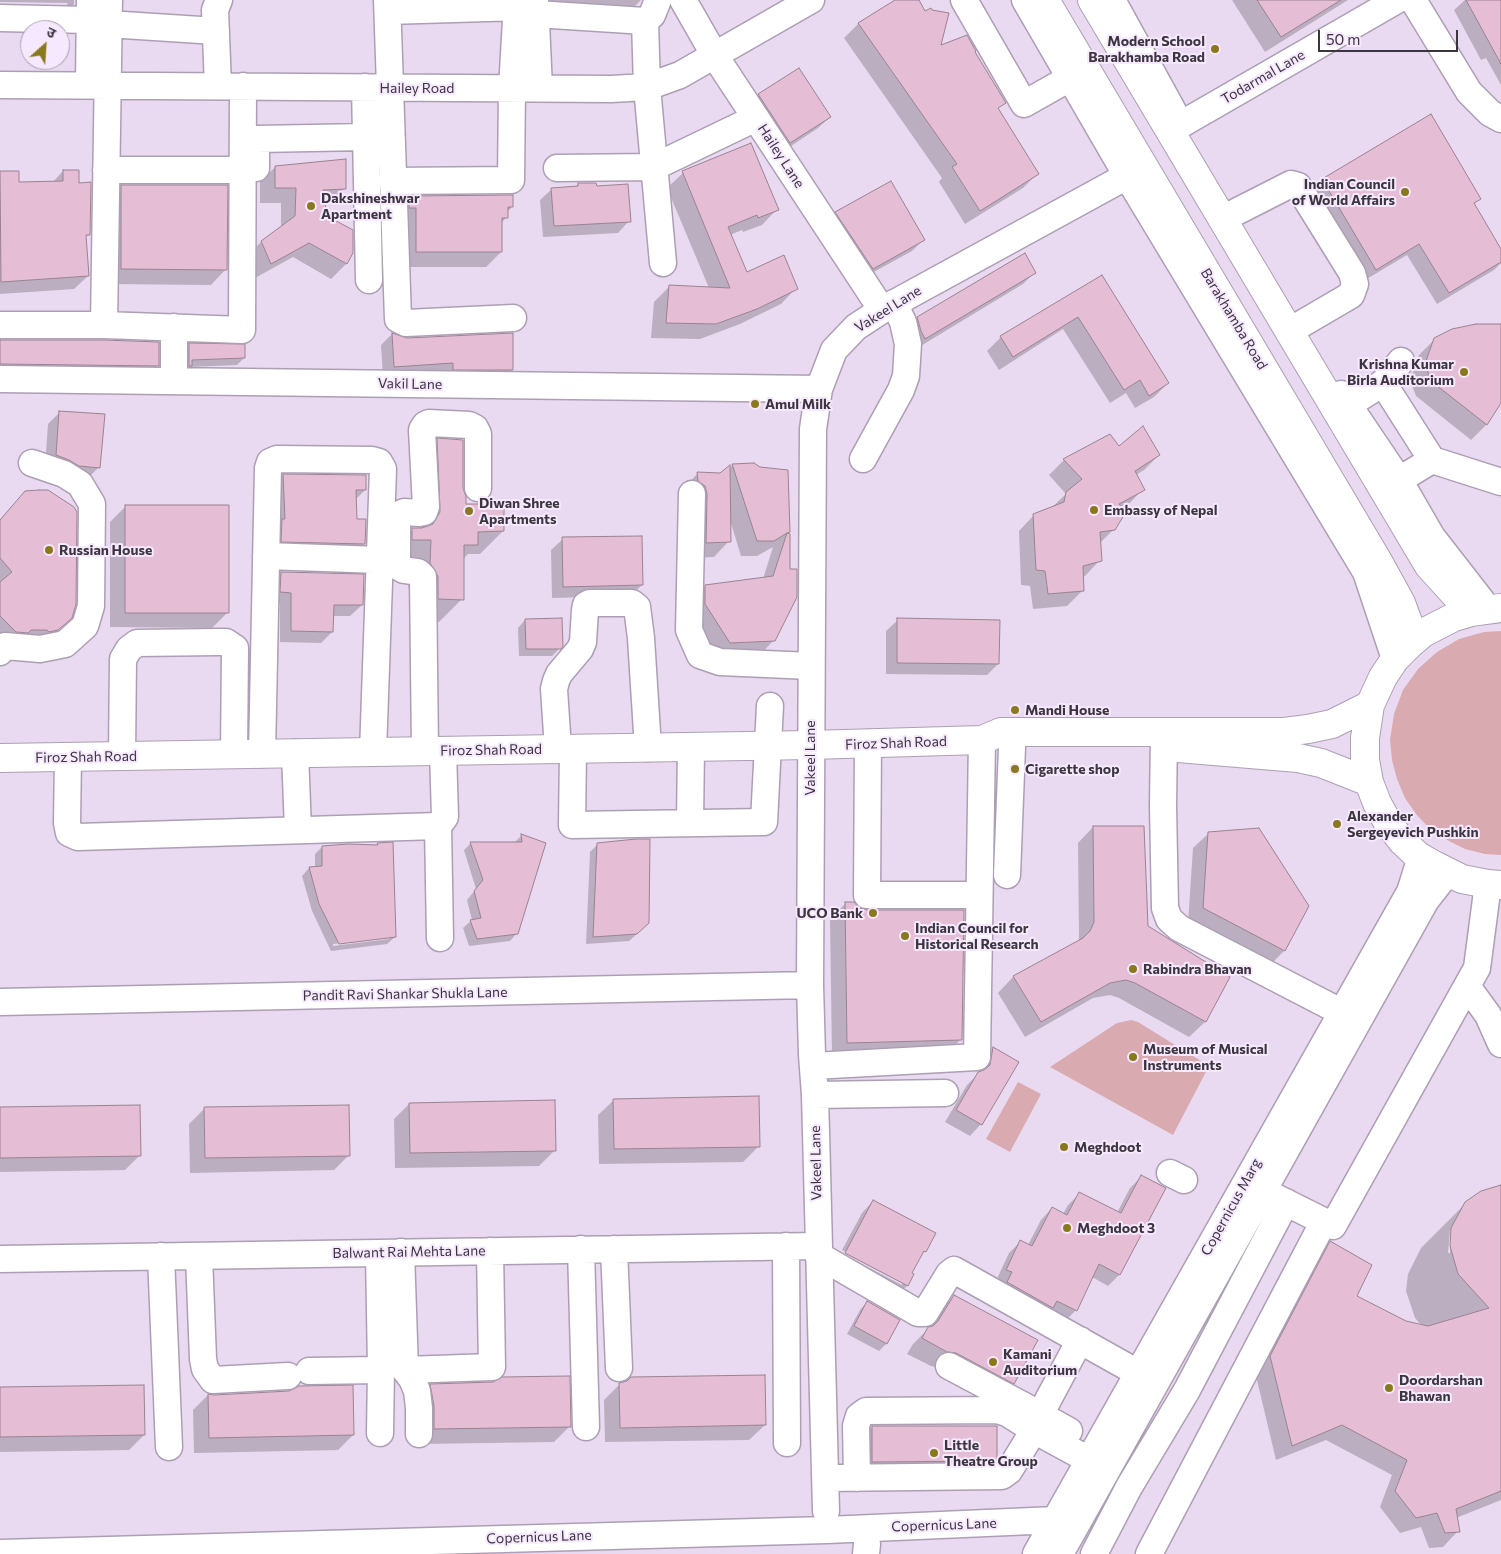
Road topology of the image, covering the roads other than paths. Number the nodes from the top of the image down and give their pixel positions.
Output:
1 (219, 0) edge
2 (683, 0) edge
3 (811, 0) edge
4 (964, 0) edge
5 (1025, 0) edge
6 (1045, 0) edge
7 (1092, 0) edge
8 (1112, 0) edge
9 (1397, 0) edge
10 (1413, 0) edge
11 (528, 5) edge
12 (388, 6) edge
13 (652, 10) edge
14 (99, 11) edge
15 (0, 18) edge
16 (216, 31) junction
17 (715, 56) junction
18 (1070, 78) junction
19 (0, 85) edge
20 (98, 85) junction
21 (239, 86) junction
22 (377, 87) junction
23 (647, 87) junction
24 (512, 88) junction
25 (539, 88) junction
26 (756, 118) junction
27 (1501, 119) edge
28 (1180, 125) junction
29 (366, 137) junction
30 (256, 139) junction
31 (654, 166) junction
32 (557, 168) dead end
33 (106, 170) junction
34 (243, 170) junction
35 (1127, 176) junction
36 (392, 181) junction
37 (1232, 214) junction
38 (663, 263) dead end
39 (369, 280) dead end
40 (258, 282) dead end
41 (888, 306) junction
42 (513, 318) dead end
43 (0, 325) edge
44 (104, 325) junction
45 (1298, 326) junction
46 (174, 327) junction
47 (1401, 362) dead end
48 (0, 379) edge
49 (174, 382) junction
50 (1383, 383) junction
51 (819, 389) junction
52 (1348, 405) junction
53 (863, 459) dead end
54 (1432, 460) junction
55 (32, 463) dead end
56 (1399, 480) junction
57 (1501, 482) edge
58 (478, 488) dead end
59 (692, 494) dead end
60 (266, 556) junction
61 (380, 560) junction
62 (1487, 610) edge
63 (0, 652) edge
64 (1402, 652) junction
65 (811, 666) junction
66 (1370, 705) junction
67 (770, 706) dead end
68 (1164, 739) junction
69 (982, 740) junction
70 (868, 743) junction
71 (810, 745) junction
72 (768, 746) junction
73 (692, 747) junction
74 (1012, 747) junction
75 (648, 748) junction
76 (565, 749) junction
77 (434, 751) junction
78 (373, 752) junction
79 (295, 753) junction
80 (234, 754) junction
81 (262, 754) junction
82 (122, 756) junction
83 (68, 757) junction
84 (0, 758) edge
85 (1369, 782) junction
86 (690, 823) junction
87 (438, 826) junction
88 (298, 830) junction
89 (1421, 858) junction
90 (1448, 872) junction
91 (1007, 875) dead end
92 (1494, 884) edge
93 (979, 895) junction
94 (440, 938) dead end
95 (810, 985) junction
96 (1467, 986) junction
97 (0, 1002) edge
98 (1342, 1012) junction
99 (1501, 1044) edge
100 (813, 1066) junction
101 (945, 1093) dead end
102 (815, 1094) junction
103 (1274, 1197) junction
104 (1324, 1221) junction
105 (786, 1246) junction
106 (614, 1249) junction
107 (581, 1250) junction
108 (818, 1250) junction
109 (490, 1251) junction
110 (390, 1253) junction
111 (161, 1256) junction
112 (199, 1256) junction
113 (0, 1259) edge
114 (1080, 1340) junction
115 (949, 1366) dead end
116 (619, 1368) dead end
117 (393, 1370) junction
118 (1149, 1374) junction
119 (1187, 1390) junction
120 (1037, 1422) junction
121 (586, 1427) dead end
122 (380, 1433) dead end
123 (419, 1434) dead end
124 (787, 1443) dead end
125 (169, 1447) dead end
126 (1097, 1460) junction
127 (826, 1478) junction
128 (857, 1478) junction
129 (1129, 1487) junction
130 (826, 1512) dead end
131 (1067, 1521) junction
132 (0, 1552) edge
133 (1036, 1554) edge
134 (1060, 1554) edge
135 (1094, 1554) edge
136 (1149, 1554) edge

1 - 16 street
2 - 17 street, Hailey Lane
3 - 17 street, Hailey Road
4 - 18 street
5 - 18 street
6 - 64 main road, Barakhamba Road
7 - 62 main road
8 - 28 street
9 - 28 street, Todarmal Lane
10 - 27 street
11 - 12 street
11 - 13 street
11 - 24 street
11 - 25 street
12 - 22 street
13 - 23 street
14 - 15 street
14 - 16 street
14 - 20 street
16 - 21 street
17 - 23 street, Hailey Road
17 - 26 street, Hailey Lane
18 - 35 street
19 - 20 street, Hailey Road
20 - 21 street, Hailey Road
20 - 33 street
21 - 22 street, Hailey Road
21 - 30 street
21 - 34 street
22 - 24 street, Hailey Road
22 - 29 street
22 - 36 street
23 - 25 street, Hailey Road
23 - 31 street
24 - 25 street, Hailey Road
24 - 36 street
26 - 31 street
26 - 41 street, Hailey Lane
28 - 37 street
29 - 30 street
29 - 39 street
30 - 40 street
31 - 32 street
31 - 38 street
33 - 34 street
33 - 44 street
34 - 46 street
35 - 41 street, Vakeel Lane
35 - 64 street
36 - 42 street
37 - 45 street
37 - 45 street
41 - 51 street, Vakeel Lane
41 - 53 street, Hailey Lane
43 - 44 street
44 - 46 street
45 - 52 street
46 - 49 street
47 - 50 street
48 - 49 street, Vakil Lane
49 - 51 street, Vakil Lane
50 - 52 street
50 - 54 street
51 - 65 street, Vakeel Lane
52 - 56 street
54 - 56 street
54 - 57 street
55 - 63 street
56 - 62 street
58 - 77 street
59 - 65 street
60 - 61 street
60 - 61 street
60 - 81 street
61 - 78 street
62 - 64 main road
64 - 66 main road
65 - 71 street, Vakeel Lane
66 - 68 main road, Firoz Shah Road
66 - 85 main road
67 - 72 street
68 - 69 main road, Firoz Shah Road
68 - 74 main road, Firoz Shah Road
68 - 85 main road, Firoz Shah Road
68 - 98 street
69 - 70 main road, Firoz Shah Road
69 - 74 main road, Firoz Shah Road
69 - 93 street
70 - 71 main road, Firoz Shah Road
70 - 93 street
71 - 72 main road, Firoz Shah Road
71 - 95 street, Vakeel Lane
72 - 73 main road, Firoz Shah Road
72 - 86 street
73 - 75 main road, Firoz Shah Road
73 - 86 street
74 - 91 street
75 - 76 main road, Firoz Shah Road
75 - 76 street
76 - 77 main road, Firoz Shah Road
76 - 86 street
77 - 78 main road, Firoz Shah Road
77 - 87 street
78 - 79 main road, Firoz Shah Road
79 - 81 main road, Firoz Shah Road
79 - 88 street
80 - 81 main road, Firoz Shah Road
80 - 82 main road, Firoz Shah Road
80 - 82 street
82 - 83 main road, Firoz Shah Road
83 - 84 main road, Firoz Shah Road
83 - 88 street
85 - 89 main road
87 - 88 street
87 - 94 street
89 - 90 main road
89 - 98 street, Copernicus Marg
90 - 92 main road
90 - 103 street, Copernicus Marg
92 - 96 street
93 - 100 street
95 - 97 street, Pandit Ravi Shankar Shukla Lane
95 - 100 street, Vakeel Lane
96 - 99 street
96 - 104 street
98 - 118 street, Copernicus Marg
100 - 102 street, Vakeel Lane
101 - 102 street
102 - 108 street, Vakeel Lane
103 - 104 street
103 - 118 street, Copernicus Marg
103 - 119 street
104 - 136 street
105 - 106 street, Balwant Rai Mehta Lane
105 - 108 street, Balwant Rai Mehta Lane
105 - 124 street
106 - 107 street, Balwant Rai Mehta Lane
106 - 116 street
107 - 109 street, Balwant Rai Mehta Lane
107 - 121 street
108 - 114 street
108 - 127 street, Vakeel Lane
109 - 110 street, Balwant Rai Mehta Lane
109 - 117 street
110 - 112 street, Balwant Rai Mehta Lane
110 - 117 street
111 - 112 street, Balwant Rai Mehta Lane
111 - 113 street, Balwant Rai Mehta Lane
111 - 125 street
112 - 117 street
114 - 118 street
114 - 120 street
115 - 120 street
117 - 122 street
117 - 123 street
118 - 119 street
118 - 126 street, Copernicus Marg
119 - 129 street
120 - 126 street
120 - 128 street
120 - 128 street
126 - 129 street
126 - 131 street, Copernicus Marg
127 - 128 street
127 - 130 street, Vakeel Lane
129 - 135 street
131 - 132 street, Copernicus Lane
131 - 133 street, Copernicus Marg
131 - 134 street, Copernicus Marg

